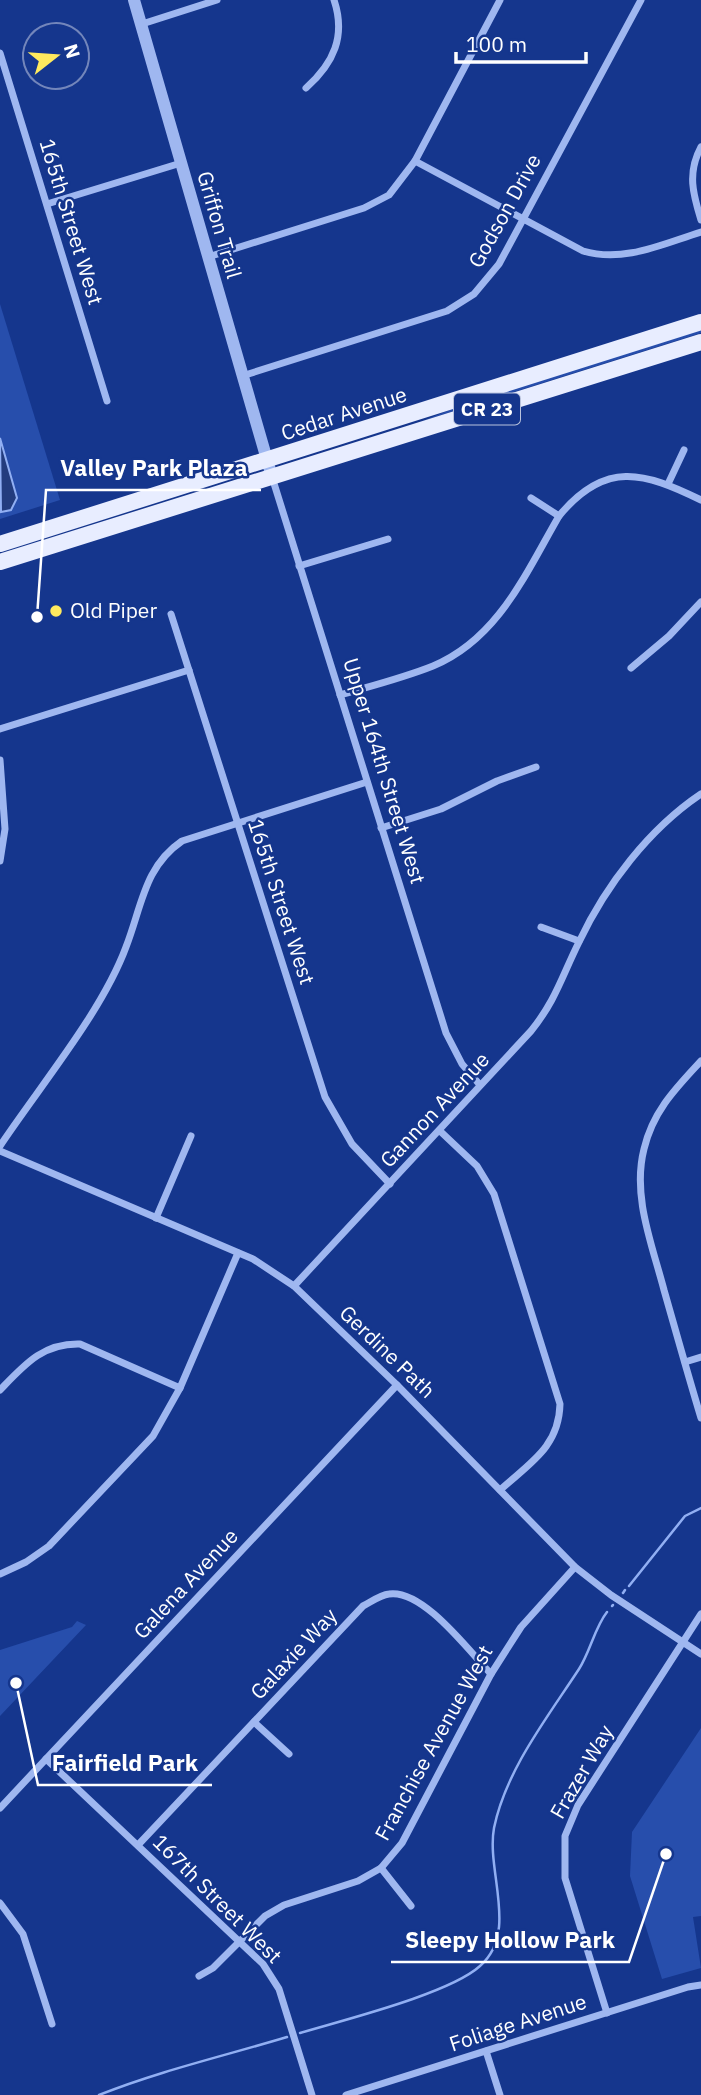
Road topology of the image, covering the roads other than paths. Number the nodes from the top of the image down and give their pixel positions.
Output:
1 (135, 0) edge
2 (217, 0) edge
3 (334, 0) edge
4 (500, 0) edge
5 (641, 0) edge
6 (142, 24) junction
7 (0, 53) edge
8 (306, 88) dead end
9 (701, 147) edge
10 (415, 160) junction
11 (181, 163) junction
12 (47, 204) junction
13 (522, 218) junction
14 (701, 220) edge
15 (701, 232) edge
16 (208, 257) junction
17 (701, 322) edge
18 (701, 342) edge
19 (241, 376) junction
20 (107, 401) dead end
21 (684, 450) dead end
22 (270, 469) junction
23 (668, 484) junction
24 (531, 498) dead end
25 (701, 499) edge
26 (559, 516) junction
27 (388, 539) dead end
28 (0, 544) edge
29 (0, 562) edge
30 (299, 566) junction
31 (701, 602) edge
32 (171, 614) dead end
33 (631, 668) dead end
34 (189, 670) junction
35 (340, 695) junction
36 (0, 729) edge
37 (0, 760) edge
38 (536, 768) dead end
39 (367, 782) junction
40 (701, 794) edge
41 (237, 823) junction
42 (381, 828) junction
43 (0, 861) edge
44 (541, 927) dead end
45 (579, 941) junction
46 (700, 1065) edge
47 (480, 1084) junction
48 (440, 1131) junction
49 (191, 1136) dead end
50 (0, 1148) edge
51 (390, 1184) junction
52 (156, 1218) junction
53 (238, 1253) junction
54 (294, 1286) junction
55 (701, 1357) edge
56 (684, 1362) junction
57 (397, 1385) junction
58 (180, 1388) junction
59 (0, 1390) edge
60 (701, 1418) edge
61 (500, 1490) junction
62 (575, 1567) junction
63 (0, 1574) edge
64 (701, 1615) edge
65 (683, 1642) junction
66 (701, 1654) edge
67 (491, 1674) junction
68 (254, 1722) junction
69 (289, 1754) dead end
70 (46, 1759) junction
71 (0, 1808) edge
72 (138, 1845) junction
73 (381, 1868) junction
74 (0, 1903) edge
75 (411, 1906) dead end
76 (240, 1940) junction
77 (199, 1976) dead end
78 (701, 1985) edge
79 (607, 2013) junction
80 (52, 2024) dead end
81 (486, 2051) junction
82 (366, 2092) edge
83 (312, 2095) edge
84 (346, 2095) edge
85 (500, 2095) edge

1 - 6 street, Griffon Trail
2 - 6 street
3 - 8 street
4 - 10 street
5 - 13 street, Godson Drive
6 - 11 street, Griffon Trail
7 - 12 street, 165th Street West
9 - 14 street
10 - 13 street
10 - 16 street
11 - 12 street
11 - 16 street, Griffon Trail
12 - 20 street, 165th Street West
13 - 15 street
13 - 19 street, Godson Drive
16 - 19 street, Griffon Trail
17 - 22 main road, Cedar Avenue / CR 23
18 - 22 main road, Cedar Avenue / CR 23
19 - 22 street, Griffon Trail
21 - 23 street
22 - 28 main road, Cedar Avenue / CR 23
22 - 29 main road, Cedar Avenue / CR 23
22 - 30 street, Upper 164th Street West
23 - 25 street
23 - 26 street
24 - 26 street
26 - 35 street
27 - 30 street
30 - 35 street, Upper 164th Street West
31 - 33 street
32 - 34 street, 165th Street West
34 - 36 street
34 - 41 street, 165th Street West
35 - 39 street, Upper 164th Street West
37 - 43 street
38 - 42 street
39 - 41 street
39 - 42 street, Upper 164th Street West
40 - 45 street, Gannon Avenue
41 - 50 street
41 - 51 street, 165th Street West
42 - 47 street, Upper 164th Street West
44 - 45 street
45 - 47 street, Gannon Avenue
46 - 56 street
47 - 48 street, Gannon Avenue
48 - 51 street, Gannon Avenue
48 - 61 street
49 - 52 street
50 - 52 street, Gerdine Path
51 - 54 street, Gannon Avenue
52 - 53 street, Gerdine Path
53 - 54 street, Gerdine Path
53 - 58 street
54 - 57 street, Gerdine Path
55 - 56 street
56 - 60 street
57 - 61 street, Gerdine Path
57 - 70 street, Galena Avenue
58 - 59 street
58 - 63 street
61 - 62 street, Gerdine Path
62 - 65 street, Gerdine Path
62 - 67 street, Franchise Avenue West
64 - 65 street, Frazer Way
65 - 66 street, Gerdine Path
65 - 79 street, Frazer Way
67 - 68 street, Galaxie Way
67 - 73 street, Franchise Avenue West
68 - 69 street
68 - 72 street, Galaxie Way
70 - 71 street, Galena Avenue
70 - 72 street, 167th Street West
72 - 76 street, 167th Street West
73 - 75 street
73 - 76 street, Franchise Avenue West
74 - 80 street
76 - 77 street, Franchise Avenue West
76 - 83 street, 167th Street West
78 - 79 street, Foliage Avenue
79 - 81 street, Foliage Avenue
81 - 82 street, Foliage Avenue
81 - 85 street
82 - 84 street, Foliage Avenue

